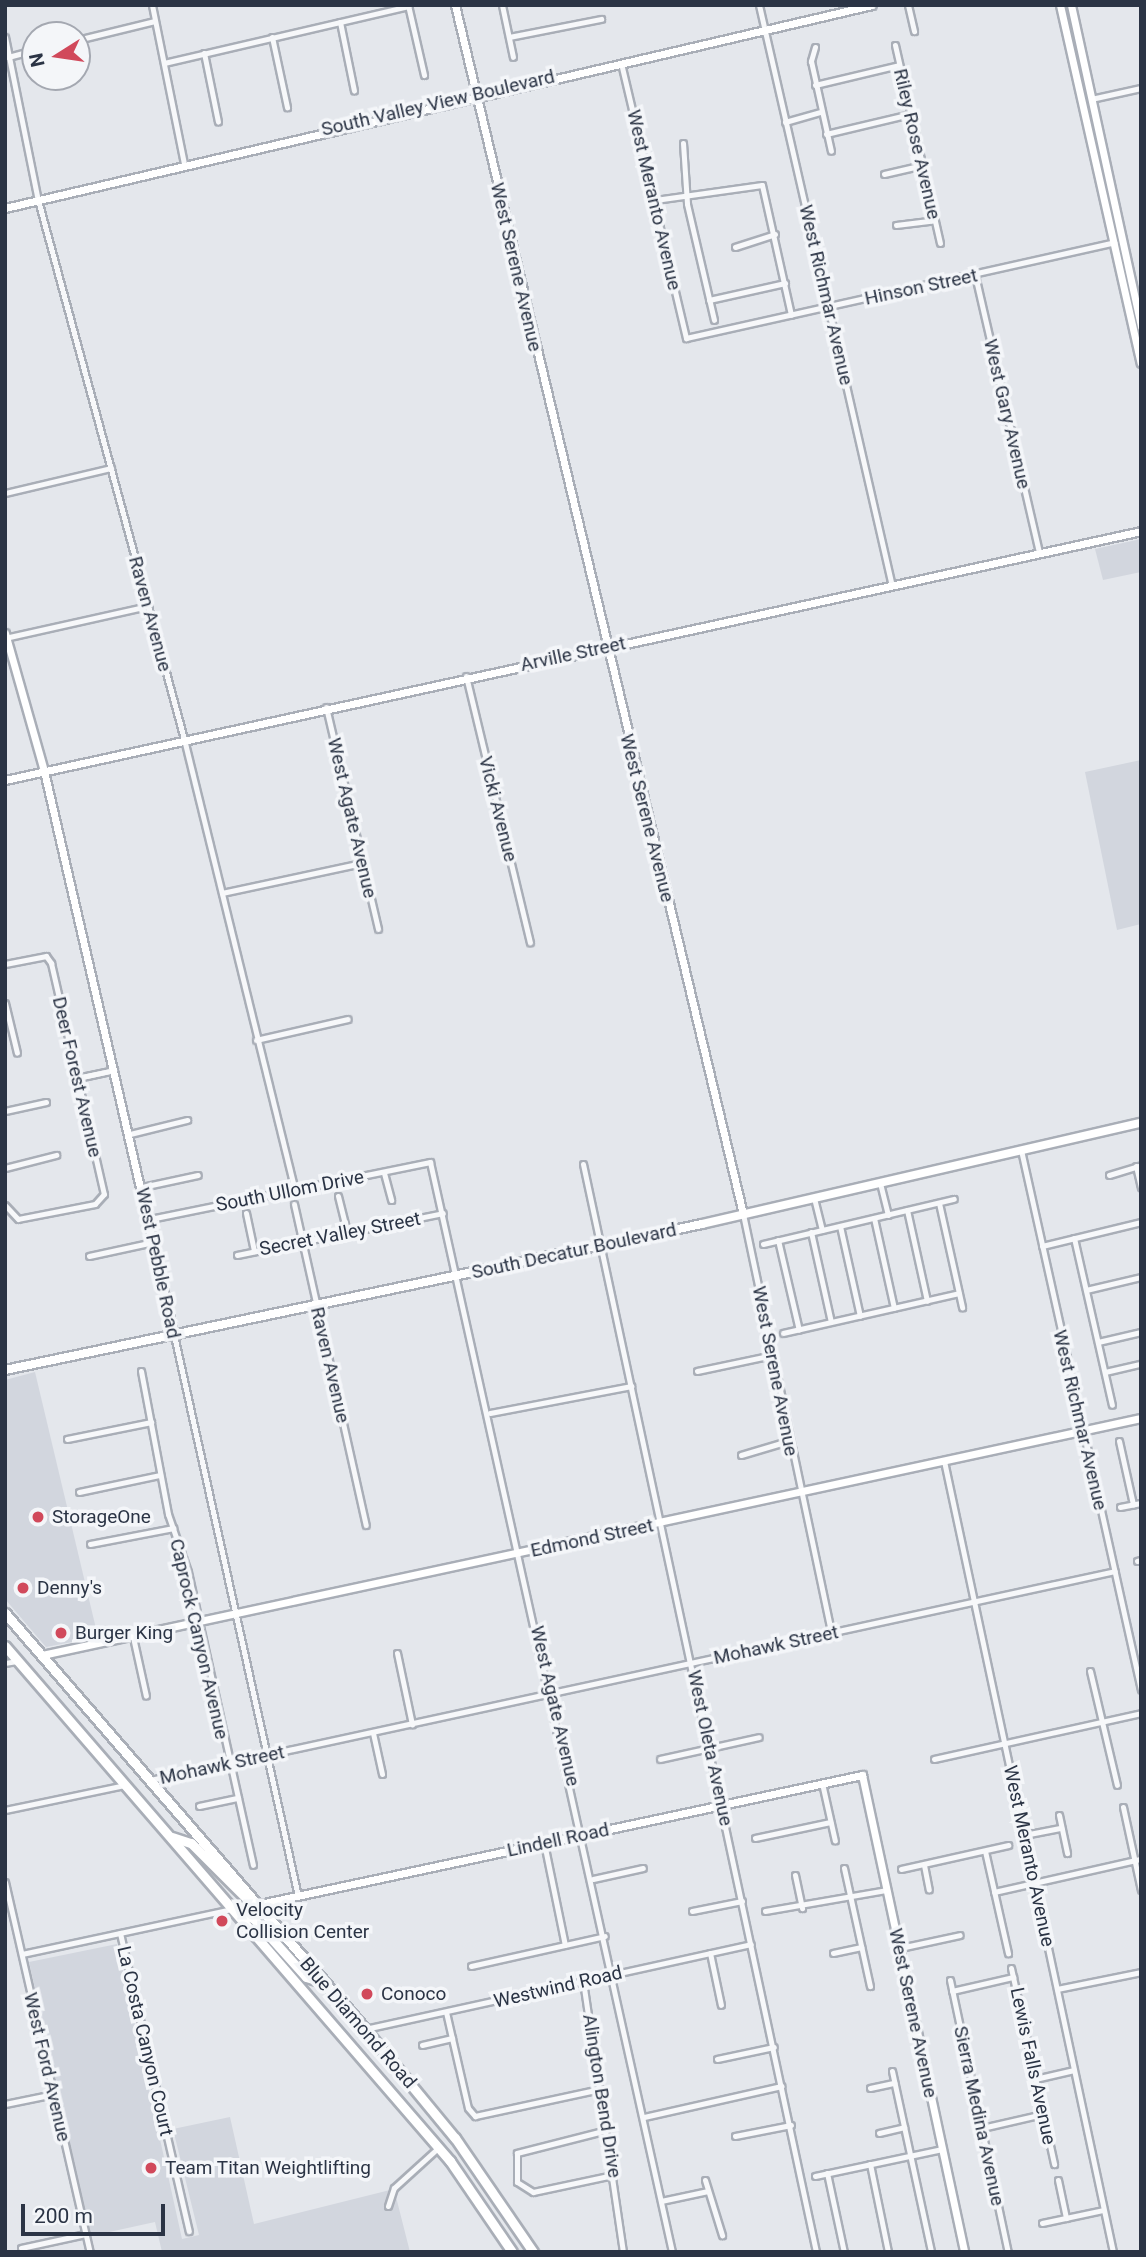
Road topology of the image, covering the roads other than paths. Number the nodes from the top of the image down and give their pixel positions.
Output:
1 (152, 5) edge
2 (408, 5) edge
3 (455, 5) edge
4 (502, 5) edge
5 (759, 5) edge
6 (872, 5) edge
7 (908, 5) edge
8 (1060, 5) edge
9 (1070, 5) edge
10 (601, 19) dead end
11 (155, 21) junction
12 (340, 22) junction
13 (764, 30) junction
14 (914, 30) dead end
15 (5, 37) edge
16 (91, 37) edge
17 (272, 37) junction
18 (509, 37) junction
19 (895, 45) dead end
20 (814, 47) dead end
21 (204, 53) junction
22 (7, 57) edge
23 (513, 57) dead end
24 (621, 62) junction
25 (163, 63) junction
26 (899, 65) junction
27 (424, 75) dead end
28 (815, 85) junction
29 (1141, 88) edge
30 (354, 91) dead end
31 (475, 93) junction
32 (1091, 99) junction
33 (287, 107) dead end
34 (821, 112) junction
35 (910, 114) junction
36 (218, 122) dead end
37 (785, 122) junction
38 (826, 134) junction
39 (683, 143) dead end
40 (831, 152) dead end
41 (184, 163) junction
42 (922, 165) junction
43 (884, 174) dead end
44 (685, 193) junction
45 (38, 200) junction
46 (655, 200) junction
47 (5, 208) edge
48 (935, 220) junction
49 (896, 225) dead end
50 (775, 234) junction
51 (1118, 241) junction
52 (940, 243) dead end
53 (735, 247) dead end
54 (975, 275) junction
55 (785, 283) junction
56 (709, 300) junction
57 (830, 307) junction
58 (1129, 308) junction
59 (791, 315) junction
60 (714, 320) dead end
61 (1140, 324) edge
62 (687, 338) joint
63 (1141, 363) edge
64 (111, 468) junction
65 (5, 493) edge
66 (1141, 531) edge
67 (1039, 553) junction
68 (892, 586) junction
69 (148, 606) junction
70 (6, 636) edge
71 (606, 647) junction
72 (466, 676) junction
73 (326, 707) junction
74 (184, 739) junction
75 (44, 771) junction
76 (5, 780) edge
77 (362, 863) junction
78 (222, 893) junction
79 (378, 929) dead end
80 (530, 942) dead end
81 (5, 964) edge
82 (5, 1003) edge
83 (348, 1019) dead end
84 (256, 1040) junction
85 (16, 1053) dead end
86 (115, 1070) junction
87 (77, 1078) junction
88 (46, 1102) dead end
89 (5, 1111) edge
90 (187, 1120) dead end
91 (1141, 1123) edge
92 (130, 1134) junction
93 (1021, 1150) junction
94 (56, 1155) dead end
95 (430, 1161) joint
96 (583, 1164) dead end
97 (1138, 1166) edge
98 (5, 1168) edge
99 (384, 1173) junction
100 (198, 1175) dead end
101 (1109, 1175) dead end
102 (880, 1183) junction
103 (142, 1187) junction
104 (1141, 1187) edge
105 (295, 1191) junction
106 (338, 1196) dead end
107 (814, 1198) junction
108 (391, 1199) dead end
109 (954, 1199) dead end
110 (939, 1203) junction
111 (294, 1205) dead end
112 (5, 1206) edge
113 (907, 1210) junction
114 (246, 1213) dead end
115 (443, 1213) junction
116 (743, 1214) junction
117 (888, 1215) junction
118 (874, 1218) junction
119 (150, 1219) junction
120 (1141, 1222) edge
121 (840, 1226) junction
122 (822, 1230) junction
123 (811, 1232) junction
124 (347, 1233) junction
125 (1074, 1238) junction
126 (778, 1240) junction
127 (302, 1241) junction
128 (155, 1242) junction
129 (763, 1244) dead end
130 (600, 1245) junction
131 (1042, 1246) junction
132 (254, 1251) junction
133 (237, 1255) dead end
134 (89, 1256) dead end
135 (458, 1276) junction
136 (1141, 1277) edge
137 (1086, 1290) junction
138 (959, 1293) junction
139 (927, 1301) junction
140 (317, 1306) junction
141 (962, 1307) dead end
142 (894, 1308) junction
143 (860, 1316) junction
144 (831, 1322) junction
145 (799, 1330) junction
146 (1141, 1332) edge
147 (783, 1333) dead end
148 (174, 1335) junction
149 (1098, 1342) junction
150 (773, 1355) junction
151 (1141, 1366) edge
152 (5, 1370) edge
153 (141, 1371) dead end
154 (697, 1371) dead end
155 (1105, 1372) junction
156 (631, 1386) junction
157 (1112, 1405) dead end
158 (489, 1413) junction
159 (1141, 1418) edge
160 (151, 1422) junction
161 (1083, 1431) junction
162 (67, 1439) dead end
163 (788, 1441) junction
164 (1119, 1441) dead end
165 (741, 1455) dead end
166 (944, 1461) junction
167 (160, 1475) junction
168 (79, 1492) dead end
169 (801, 1492) junction
170 (1141, 1503) edge
171 (1133, 1504) junction
172 (1120, 1507) dead end
173 (662, 1522) junction
174 (366, 1525) dead end
175 (173, 1528) junction
176 (90, 1544) dead end
177 (520, 1553) junction
178 (1115, 1571) junction
179 (975, 1602) junction
180 (5, 1613) edge
181 (235, 1615) junction
182 (199, 1623) junction
183 (831, 1633) junction
184 (133, 1637) junction
185 (5, 1646) edge
186 (397, 1653) dead end
187 (42, 1656) junction
188 (18, 1661) junction
189 (692, 1662) junction
190 (5, 1663) edge
191 (1090, 1671) dead end
192 (1141, 1690) edge
193 (552, 1693) junction
194 (146, 1696) dead end
195 (1141, 1713) edge
196 (1102, 1721) junction
197 (412, 1724) junction
198 (373, 1733) junction
199 (759, 1737) dead end
200 (1005, 1743) junction
201 (710, 1748) junction
202 (266, 1756) junction
203 (660, 1759) dead end
204 (934, 1759) dead end
205 (229, 1764) junction
206 (382, 1774) dead end
207 (862, 1775) joint
208 (150, 1780) junction
209 (822, 1783) junction
210 (125, 1785) junction
211 (1117, 1785) dead end
212 (238, 1798) junction
213 (722, 1805) junction
214 (199, 1807) dead end
215 (1123, 1807) dead end
216 (5, 1810) edge
217 (1059, 1815) dead end
218 (830, 1822) junction
219 (1061, 1828) junction
220 (584, 1834) junction
221 (1024, 1835) junction
222 (169, 1836) junction
223 (755, 1838) dead end
224 (835, 1841) dead end
225 (544, 1843) junction
226 (1008, 1845) dead end
227 (985, 1851) junction
228 (1067, 1853) dead end
229 (1138, 1860) edge
230 (253, 1865) dead end
231 (924, 1865) junction
232 (643, 1868) dead end
233 (844, 1868) dead end
234 (901, 1870) dead end
235 (795, 1875) dead end
236 (593, 1879) junction
237 (5, 1882) edge
238 (1034, 1883) junction
239 (887, 1890) junction
240 (929, 1890) dead end
241 (1141, 1890) edge
242 (994, 1892) junction
243 (298, 1896) junction
244 (850, 1898) junction
245 (742, 1901) junction
246 (254, 1905) junction
247 (802, 1908) junction
248 (232, 1909) junction
249 (692, 1911) dead end
250 (765, 1912) dead end
251 (120, 1933) junction
252 (960, 1935) dead end
253 (605, 1936) junction
254 (751, 1944) junction
255 (565, 1945) junction
256 (861, 1947) junction
257 (900, 1948) junction
258 (833, 1953) dead end
259 (1008, 1953) dead end
260 (22, 1954) junction
261 (709, 1954) junction
262 (471, 1966) dead end
263 (1011, 1968) dead end
264 (1141, 1972) edge
265 (613, 1974) junction
266 (1013, 1977) junction
267 (950, 1980) dead end
268 (583, 1981) junction
269 (324, 1982) junction
270 (870, 1986) dead end
271 (1057, 1989) junction
272 (952, 1991) junction
273 (720, 2005) dead end
274 (446, 2012) junction
275 (365, 2029) junction
276 (452, 2038) junction
277 (422, 2045) dead end
278 (774, 2047) junction
279 (717, 2059) dead end
280 (1074, 2070) junction
281 (892, 2071) dead end
282 (1035, 2079) junction
283 (894, 2083) junction
284 (782, 2086) junction
285 (870, 2088) dead end
286 (600, 2089) junction
287 (54, 2094) junction
288 (5, 2104) edge
289 (1043, 2114) junction
290 (644, 2117) junction
291 (791, 2124) junction
292 (904, 2127) junction
293 (982, 2128) junction
294 (603, 2131) junction
295 (879, 2133) dead end
296 (734, 2136) dead end
297 (439, 2147) junction
298 (942, 2149) junction
299 (910, 2156) junction
300 (870, 2164) junction
301 (1054, 2164) dead end
302 (827, 2174) junction
303 (613, 2175) junction
304 (815, 2176) dead end
305 (705, 2179) dead end
306 (1058, 2180) dead end
307 (708, 2191) junction
308 (661, 2201) junction
309 (388, 2206) dead end
310 (1104, 2210) junction
311 (1066, 2218) junction
312 (1042, 2223) dead end
313 (189, 2231) dead end
314 (86, 2234) junction
315 (722, 2235) dead end
316 (21, 2248) dead end
317 (90, 2252) edge
318 (512, 2252) edge
319 (533, 2252) edge
320 (623, 2252) edge
321 (672, 2252) edge
322 (816, 2252) edge
323 (844, 2252) edge
324 (888, 2252) edge
325 (931, 2252) edge
326 (964, 2252) edge
327 (1008, 2252) edge
328 (1113, 2252) edge

1 - 11 street
2 - 12 street
2 - 27 street
3 - 31 street, West Serene Avenue
4 - 18 street
5 - 13 street, West Richmar Avenue
6 - 13 street, South Valley View Boulevard
7 - 14 street
8 - 51 street
9 - 32 street
10 - 18 street
11 - 16 street
11 - 25 street
12 - 17 street
12 - 30 street
13 - 24 street, South Valley View Boulevard
13 - 37 street, West Richmar Avenue
15 - 22 street, Raven Avenue
17 - 21 street
17 - 33 street
18 - 23 street
19 - 26 street, Riley Rose Avenue
20 - 28 street
21 - 25 street
21 - 36 street
22 - 45 street, Raven Avenue
24 - 31 street, South Valley View Boulevard
24 - 46 street, West Meranto Avenue
25 - 41 street
26 - 28 street
26 - 35 street, Riley Rose Avenue
28 - 34 street
29 - 32 street
31 - 41 street, South Valley View Boulevard
31 - 71 street, West Serene Avenue
32 - 51 street
34 - 37 street
34 - 38 street
35 - 38 street
35 - 42 street, Riley Rose Avenue
37 - 57 street, West Richmar Avenue
38 - 40 street
39 - 44 street
41 - 45 street, South Valley View Boulevard
42 - 43 street
42 - 48 street, Riley Rose Avenue
44 - 46 street
44 - 50 street
44 - 56 street
45 - 47 street, South Valley View Boulevard
45 - 64 street, Raven Avenue
46 - 62 street, West Meranto Avenue
48 - 49 street
48 - 52 street, Riley Rose Avenue
50 - 53 street
50 - 55 street
51 - 54 street, Hinson Street
51 - 58 street
51 - 61 street
54 - 57 street, Hinson Street
54 - 67 street, West Gary Avenue
55 - 56 street
55 - 59 street
56 - 60 street
57 - 59 street, Hinson Street
57 - 68 street, West Richmar Avenue
58 - 61 street
58 - 63 street
59 - 62 street, Hinson Street
64 - 65 street
64 - 69 street, Raven Avenue
66 - 67 street, Arville Street
67 - 68 street, Arville Street
68 - 71 street, Arville Street
69 - 70 street
69 - 74 street, Raven Avenue
70 - 75 street, West Pebble Road
71 - 72 street, Arville Street
71 - 116 street, West Serene Avenue
72 - 73 street, Arville Street
72 - 80 street, Vicki Avenue
73 - 74 street, Arville Street
73 - 77 street, West Agate Avenue
74 - 75 street, Arville Street
74 - 78 street, Raven Avenue
75 - 76 street, Arville Street
75 - 86 street, West Pebble Road
77 - 78 street
77 - 79 street, West Agate Avenue
78 - 84 street, Raven Avenue
81 - 87 street, Deer Forest Avenue
82 - 85 street
83 - 84 street
84 - 105 street, Raven Avenue
86 - 87 street
86 - 92 street, West Pebble Road
87 - 112 street, Deer Forest Avenue
88 - 89 street
90 - 92 street
91 - 93 main road, South Decatur Boulevard
92 - 103 street, West Pebble Road
93 - 102 main road, South Decatur Boulevard
93 - 131 street, West Richmar Avenue
94 - 98 street
95 - 99 street, South Ullom Drive
95 - 115 street, West Agate Avenue
96 - 130 street
97 - 101 street
97 - 104 street
99 - 105 street, South Ullom Drive
99 - 108 street
100 - 103 street
102 - 107 main road, South Decatur Boulevard
102 - 117 street
103 - 119 street, West Pebble Road
105 - 119 street, South Ullom Drive
106 - 124 street
107 - 116 main road, South Decatur Boulevard
107 - 122 street
109 - 110 street
110 - 113 street
110 - 138 street
111 - 127 street, Raven Avenue
113 - 117 street
113 - 139 street
114 - 132 street
115 - 124 street, Secret Valley Street
115 - 135 street, West Agate Avenue
116 - 130 main road, South Decatur Boulevard
116 - 150 street, West Serene Avenue
117 - 118 street
118 - 121 street
118 - 142 street
119 - 128 street, West Pebble Road
120 - 125 street
121 - 122 street
121 - 143 street
122 - 123 street
123 - 126 street
123 - 144 street
124 - 127 street, Secret Valley Street
125 - 131 street
125 - 137 street
126 - 129 street
126 - 145 street
127 - 132 street, Secret Valley Street
127 - 140 street, Raven Avenue
128 - 134 street
128 - 148 street, West Pebble Road
130 - 135 main road, South Decatur Boulevard
130 - 156 street, West Oleta Avenue
131 - 161 street, West Richmar Avenue
132 - 133 street, Secret Valley Street
135 - 140 main road, South Decatur Boulevard
135 - 158 street, West Agate Avenue
136 - 137 street
137 - 149 street
138 - 139 street
138 - 141 street
139 - 142 street
140 - 148 main road, South Decatur Boulevard
140 - 174 street, Raven Avenue
142 - 143 street
143 - 144 street
144 - 145 street
145 - 147 street
146 - 149 street
148 - 152 main road, South Decatur Boulevard
148 - 181 street, West Pebble Road
149 - 155 street
150 - 154 street
150 - 163 street, West Serene Avenue
151 - 155 street
153 - 160 street, Caprock Canyon Avenue
155 - 157 street
156 - 158 street
156 - 173 street, West Oleta Avenue
158 - 177 street, West Agate Avenue
159 - 161 street, Edmond Street
160 - 162 street
160 - 167 street, Caprock Canyon Avenue
161 - 166 street, Edmond Street
161 - 178 street, West Richmar Avenue
163 - 165 street
163 - 169 street, West Serene Avenue
164 - 171 street
166 - 169 street, Edmond Street
166 - 179 street, West Meranto Avenue
167 - 168 street
167 - 175 street, Caprock Canyon Avenue
169 - 173 street, Edmond Street
169 - 183 street, West Serene Avenue
170 - 171 street
171 - 172 street
173 - 177 street, Edmond Street
173 - 189 street, West Oleta Avenue
175 - 176 street
175 - 182 street, Caprock Canyon Avenue
177 - 181 street, Edmond Street
177 - 193 street, West Agate Avenue
178 - 179 street, Mohawk Street
178 - 192 street, West Richmar Avenue
179 - 183 street, Mohawk Street
179 - 200 street, West Meranto Avenue
180 - 187 highway, Blue Diamond Road
181 - 182 street, Edmond Street
181 - 202 street, West Pebble Road
182 - 184 street, Edmond Street
182 - 205 street, Caprock Canyon Avenue
183 - 189 street, Mohawk Street
184 - 187 street, Edmond Street
184 - 194 street
185 - 188 highway, Blue Diamond Road
186 - 197 street
187 - 208 highway, Blue Diamond Road
188 - 190 street
188 - 210 highway, Blue Diamond Road
189 - 193 street, Mohawk Street
189 - 201 street, West Oleta Avenue
191 - 196 street
193 - 197 street, Mohawk Street
193 - 220 street, West Agate Avenue
195 - 196 street
196 - 200 street
196 - 211 street
197 - 198 street, Mohawk Street
198 - 202 street, Mohawk Street
198 - 206 street
199 - 201 street
200 - 204 street
200 - 221 street, West Meranto Avenue
201 - 203 street
201 - 213 street, West Oleta Avenue
202 - 205 street, Mohawk Street
202 - 243 street, West Pebble Road
205 - 208 street, Mohawk Street
205 - 212 street, Caprock Canyon Avenue
207 - 209 street, Lindell Road
207 - 239 street, West Serene Avenue
208 - 246 highway, Blue Diamond Road
209 - 213 street, Lindell Road
209 - 218 street
210 - 216 street
210 - 222 highway, Blue Diamond Road
212 - 214 street
212 - 230 street, Caprock Canyon Avenue
213 - 220 street, Lindell Road
213 - 245 street, West Oleta Avenue
215 - 229 street
217 - 219 street
218 - 223 street
218 - 224 street
219 - 221 street
219 - 228 street
220 - 225 street, Lindell Road
220 - 236 street, West Agate Avenue
221 - 238 street, West Meranto Avenue
222 - 246 highway
222 - 248 highway, Blue Diamond Road
225 - 243 street, Lindell Road
225 - 255 street
226 - 227 street
227 - 231 street
227 - 242 street
229 - 238 street
229 - 241 street
231 - 234 street
231 - 240 street
232 - 236 street
233 - 244 street
235 - 247 street
236 - 253 street, West Agate Avenue
237 - 260 street, West Ford Avenue
238 - 242 street
238 - 271 street, West Meranto Avenue
239 - 244 street
239 - 257 street, West Serene Avenue
242 - 259 street
243 - 246 street, Lindell Road
244 - 247 street
244 - 256 street
245 - 249 street
245 - 254 street, West Oleta Avenue
246 - 269 highway, Blue Diamond Road
247 - 250 street
248 - 251 street
248 - 269 highway
248 - 297 highway, Blue Diamond Road
251 - 260 street
251 - 313 street, La Costa Canyon Court
252 - 257 street
253 - 255 street
253 - 265 street, West Agate Avenue
254 - 261 street, Westwind Road
254 - 278 street, West Oleta Avenue
255 - 262 street
256 - 258 street
256 - 270 street
257 - 298 street, West Serene Avenue
260 - 287 street, West Ford Avenue
261 - 265 street, Westwind Road
261 - 273 street
263 - 266 street, Lewis Falls Avenue
264 - 271 street
265 - 268 street, Westwind Road
265 - 290 street, West Agate Avenue
266 - 272 street
266 - 282 street, Lewis Falls Avenue
267 - 272 street, Sierra Medina Avenue
268 - 274 street, Westwind Road
268 - 286 street, Alington Bend Drive
269 - 275 highway, Blue Diamond Road
271 - 280 street, West Meranto Avenue
272 - 293 street, Sierra Medina Avenue
274 - 275 street, Westwind Road
274 - 276 street
275 - 319 highway, Blue Diamond Road
276 - 277 street
276 - 286 street
278 - 279 street
278 - 284 street, West Oleta Avenue
280 - 282 street
280 - 310 street, West Meranto Avenue
281 - 283 street
282 - 289 street, Lewis Falls Avenue
283 - 285 street
283 - 292 street
284 - 290 street
284 - 291 street, West Oleta Avenue
286 - 294 street, Alington Bend Drive
287 - 288 street
287 - 314 street, West Ford Avenue
289 - 293 street
289 - 301 street, Lewis Falls Avenue
290 - 308 street, West Agate Avenue
291 - 296 street
291 - 322 street, West Oleta Avenue
292 - 295 street
292 - 299 street
293 - 327 street, Sierra Medina Avenue
294 - 303 street, Alington Bend Drive
294 - 303 street
297 - 309 street
297 - 318 highway, Blue Diamond Road
298 - 299 street
298 - 326 street, West Serene Avenue
299 - 300 street
299 - 325 street
300 - 302 street
300 - 324 street
302 - 304 street
302 - 323 street
303 - 320 street, Alington Bend Drive
305 - 307 street
306 - 311 street
307 - 308 street
307 - 315 street
308 - 321 street, West Agate Avenue
310 - 311 street
310 - 328 street, West Meranto Avenue
311 - 312 street
314 - 316 street
314 - 317 street, West Ford Avenue

